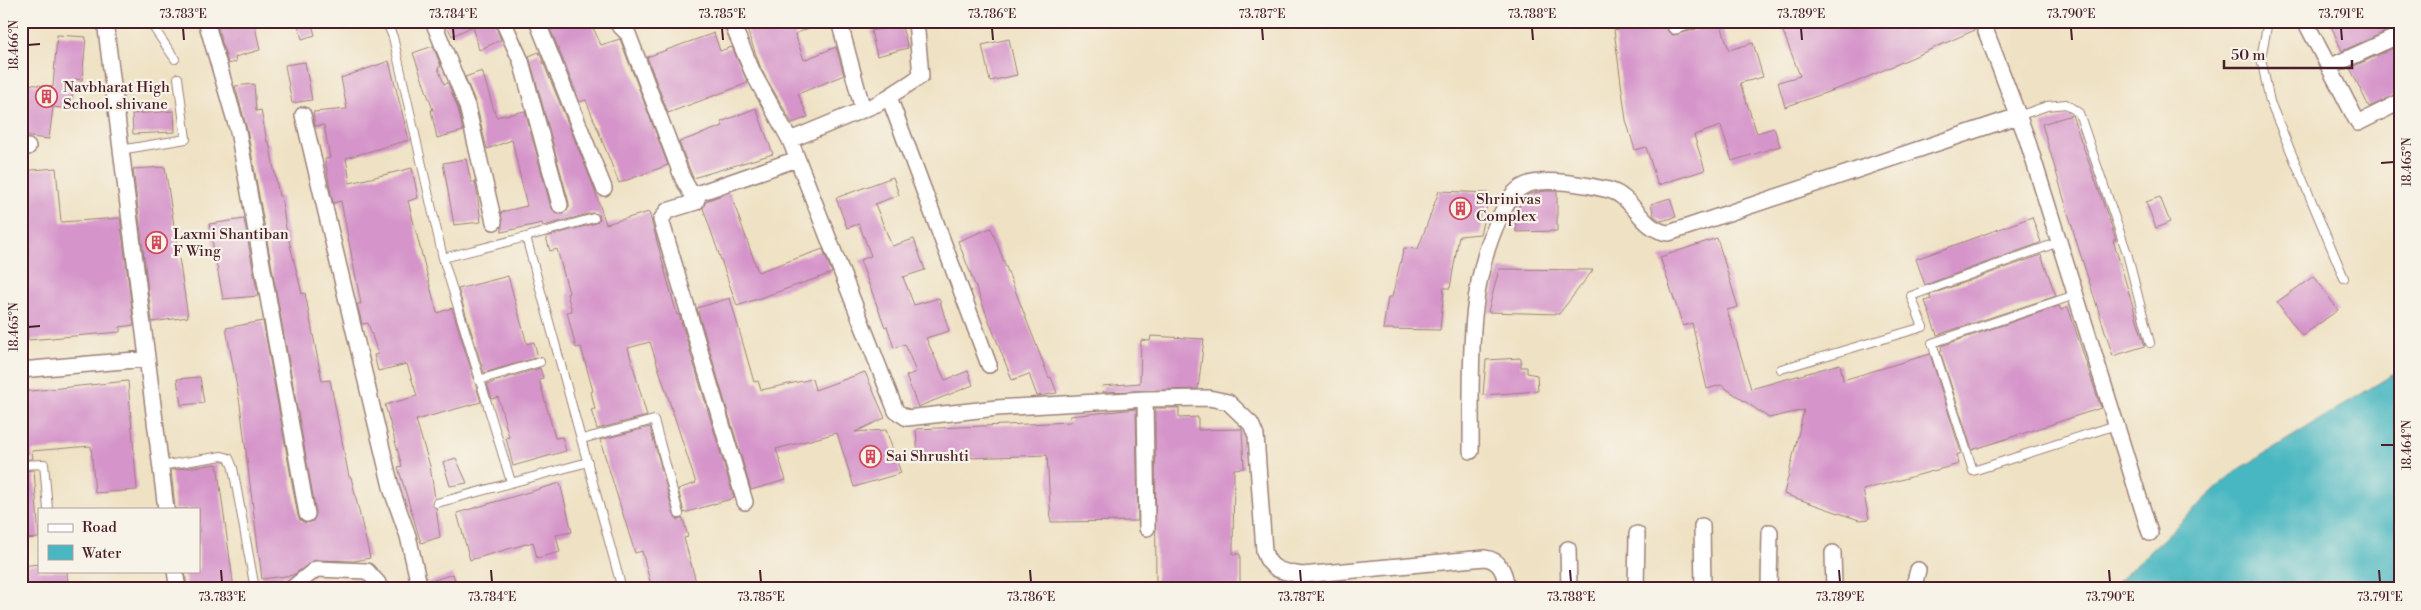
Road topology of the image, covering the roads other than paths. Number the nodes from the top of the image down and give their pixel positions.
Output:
1 (105, 21) edge
2 (149, 21) edge
3 (206, 21) edge
4 (386, 21) edge
5 (432, 21) edge
6 (504, 21) edge
7 (537, 21) edge
8 (615, 21) edge
9 (731, 21) edge
10 (839, 21) edge
11 (916, 21) edge
12 (1691, 21) edge
13 (1982, 21) edge
14 (2268, 21) edge
15 (2305, 21) edge
16 (1674, 26) dead end
17 (2400, 34) edge
18 (175, 59) dead end
19 (2329, 67) junction
20 (178, 78) dead end
21 (889, 97) junction
22 (2400, 102) edge
23 (863, 110) junction
24 (303, 115) dead end
25 (2018, 116) junction
26 (790, 140) junction
27 (120, 150) junction
28 (797, 159) junction
29 (604, 188) dead end
30 (696, 202) junction
31 (560, 205) dead end
32 (594, 218) dead end
33 (494, 222) dead end
34 (526, 237) junction
35 (2059, 242) junction
36 (443, 258) junction
37 (2344, 278) dead end
38 (2075, 295) junction
39 (2150, 343) dead end
40 (146, 359) junction
41 (540, 362) dead end
42 (989, 365) dead end
43 (21, 370) edge
44 (1781, 370) dead end
45 (479, 380) junction
46 (1145, 399) junction
47 (2116, 425) junction
48 (582, 439) junction
49 (1471, 451) dead end
50 (588, 462) junction
51 (21, 465) edge
52 (160, 466) junction
53 (511, 482) junction
54 (745, 502) dead end
55 (437, 503) dead end
56 (48, 508) edge
57 (166, 508) edge
58 (307, 514) dead end
59 (679, 514) dead end
60 (1702, 526) dead end
61 (1147, 528) dead end
62 (1770, 532) dead end
63 (2150, 532) dead end
64 (1637, 534) dead end
65 (1568, 549) dead end
66 (1833, 553) dead end
67 (1918, 570) dead end
68 (175, 572) edge
69 (178, 589) edge
70 (255, 589) edge
71 (291, 589) edge
72 (379, 589) edge
73 (420, 589) edge
74 (622, 589) edge
75 (1507, 589) edge
76 (1569, 589) edge
77 (1636, 589) edge
78 (1703, 589) edge
79 (1769, 589) edge
80 (1834, 589) edge
81 (1913, 589) edge

1 - 27 street
2 - 18 lane
3 - 58 street
4 - 36 lane
5 - 33 street
6 - 31 street
7 - 29 street
8 - 30 street
9 - 26 street
10 - 23 street
11 - 21 street
12 - 16 street
13 - 25 street
14 - 37 lane
15 - 19 street
17 - 19 street
19 - 22 street
20 - 27 lane
21 - 23 street
21 - 42 street
23 - 26 street
24 - 73 street
25 - 35 street
25 - 39 lane
25 - 49 street
26 - 28 street
27 - 40 street
28 - 30 street
28 - 46 street
30 - 54 street
32 - 34 lane
34 - 36 lane
34 - 48 lane
35 - 38 street
35 - 44 lane
36 - 45 lane
38 - 47 street
38 - 47 lane
40 - 43 street
40 - 52 street
41 - 45 lane
45 - 53 lane
46 - 61 street
46 - 75 street
47 - 63 street
48 - 50 lane
48 - 59 lane
50 - 53 lane
50 - 74 lane
51 - 56 lane
52 - 57 street
52 - 70 lane
53 - 55 lane
60 - 78 street
62 - 79 street
64 - 77 street
65 - 76 street
66 - 80 street
67 - 81 street
68 - 69 street
71 - 72 street

